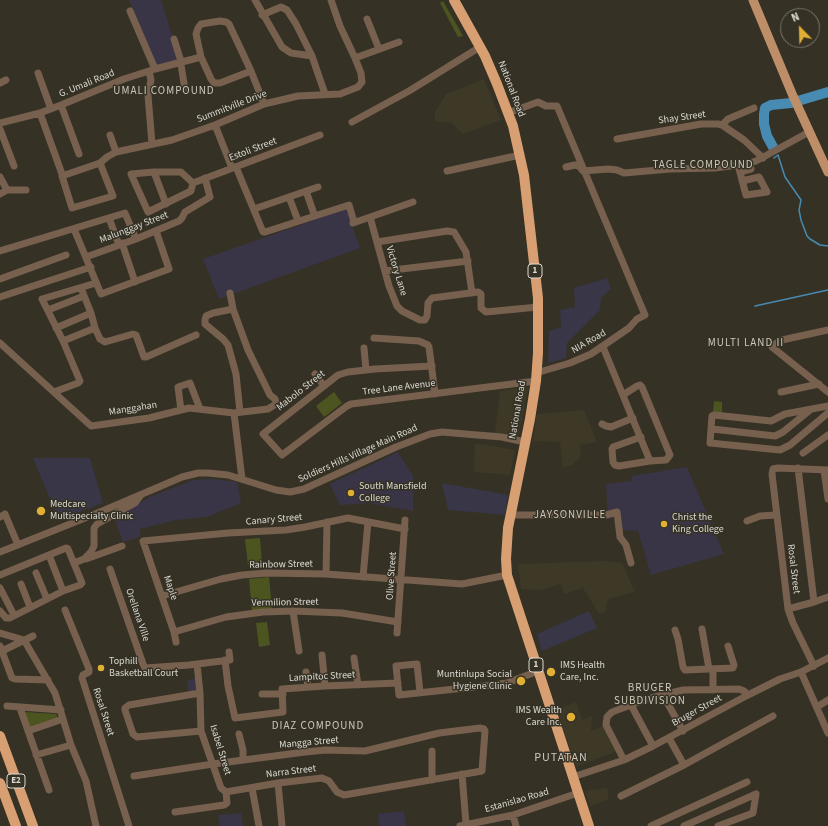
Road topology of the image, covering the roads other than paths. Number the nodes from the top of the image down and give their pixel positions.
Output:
1 (255, 0) edge
2 (331, 0) edge
3 (454, 0) edge
4 (753, 0) edge
5 (130, 11) dead end
6 (262, 15) junction
7 (367, 19) dead end
8 (174, 40) dead end
9 (399, 42) dead end
10 (480, 47) junction
11 (379, 49) junction
12 (312, 56) junction
13 (201, 57) junction
14 (355, 58) junction
15 (181, 62) junction
16 (152, 70) junction
17 (252, 71) junction
18 (38, 72) dead end
19 (185, 90) dead end
20 (325, 94) junction
21 (264, 104) junction
22 (61, 105) junction
23 (52, 108) junction
24 (754, 108) dead end
25 (40, 113) junction
26 (508, 113) junction
27 (352, 122) dead end
28 (0, 123) edge
29 (215, 125) junction
30 (722, 125) junction
31 (0, 129) edge
32 (809, 132) junction
33 (110, 135) dead end
34 (320, 135) dead end
35 (617, 139) dead end
36 (152, 144) junction
37 (116, 152) junction
38 (79, 154) dead end
39 (520, 155) junction
40 (763, 158) junction
41 (100, 163) junction
42 (14, 166) dead end
43 (234, 167) junction
44 (566, 168) dead end
45 (739, 168) junction
46 (447, 171) dead end
47 (583, 171) junction
48 (154, 172) junction
49 (828, 172) edge
50 (62, 174) dead end
51 (0, 176) edge
52 (205, 178) junction
53 (742, 181) dead end
54 (193, 183) junction
55 (318, 187) dead end
56 (7, 190) junction
57 (26, 190) dead end
58 (306, 191) junction
59 (0, 194) edge
60 (289, 197) junction
61 (413, 202) dead end
62 (166, 204) junction
63 (254, 208) junction
64 (314, 214) dead end
65 (370, 217) junction
66 (109, 218) junction
67 (297, 218) dead end
68 (74, 230) junction
69 (156, 231) junction
70 (136, 239) junction
71 (377, 242) junction
72 (120, 244) junction
73 (0, 251) edge
74 (66, 255) dead end
75 (86, 257) junction
76 (468, 261) junction
77 (91, 267) junction
78 (385, 271) junction
79 (0, 279) edge
80 (135, 282) junction
81 (96, 283) junction
82 (81, 288) junction
83 (230, 293) dead end
84 (472, 293) junction
85 (84, 296) junction
86 (0, 297) edge
87 (538, 307) junction
88 (233, 309) junction
89 (48, 310) junction
90 (91, 313) junction
91 (56, 328) junction
92 (95, 328) junction
93 (828, 330) edge
94 (196, 335) dead end
95 (374, 338) dead end
96 (63, 341) junction
97 (0, 343) edge
98 (603, 346) junction
99 (364, 348) dead end
100 (432, 366) junction
101 (366, 370) junction
102 (315, 374) dead end
103 (536, 377) junction
104 (819, 384) junction
105 (324, 386) junction
106 (54, 392) junction
107 (781, 392) dead end
108 (828, 392) edge
109 (435, 394) junction
110 (624, 396) junction
111 (828, 406) edge
112 (811, 409) junction
113 (181, 410) junction
114 (200, 410) junction
115 (237, 412) junction
116 (828, 413) edge
117 (632, 418) junction
118 (602, 424) dead end
119 (712, 429) junction
120 (828, 435) edge
121 (641, 437) junction
122 (525, 442) junction
123 (803, 453) dead end
124 (282, 455) joint
125 (650, 461) junction
126 (798, 468) junction
127 (826, 470) edge
128 (242, 479) junction
129 (141, 494) junction
130 (828, 499) edge
131 (511, 515) junction
132 (776, 515) junction
133 (0, 517) edge
134 (405, 520) dead end
135 (747, 521) dead end
136 (327, 522) junction
137 (368, 522) junction
138 (405, 529) junction
139 (143, 541) joint
140 (18, 545) junction
141 (122, 546) dead end
142 (0, 552) edge
143 (49, 555) junction
144 (84, 559) junction
145 (74, 563) junction
146 (631, 563) dead end
147 (110, 569) dead end
148 (36, 573) dead end
149 (326, 574) junction
150 (0, 575) edge
151 (507, 575) junction
152 (363, 577) junction
153 (402, 580) junction
154 (21, 584) dead end
155 (0, 588) edge
156 (63, 590) junction
157 (162, 596) junction
158 (2, 597) edge
159 (828, 597) edge
160 (47, 599) junction
161 (814, 602) junction
162 (30, 607) junction
163 (788, 609) junction
164 (65, 610) dead end
165 (0, 611) edge
166 (293, 611) junction
167 (14, 615) junction
168 (398, 622) junction
169 (702, 629) dead end
170 (675, 630) dead end
171 (174, 632) junction
172 (0, 633) edge
173 (398, 633) dead end
174 (33, 636) dead end
175 (24, 640) junction
176 (176, 642) dead end
177 (728, 646) dead end
178 (1, 648) edge
179 (299, 651) dead end
180 (229, 652) dead end
181 (322, 655) dead end
182 (354, 658) dead end
183 (828, 658) edge
184 (225, 660) junction
185 (196, 664) junction
186 (814, 666) junction
187 (537, 669) junction
188 (711, 669) junction
189 (306, 672) dead end
190 (803, 676) junction
191 (48, 680) junction
192 (398, 683) junction
193 (358, 685) junction
194 (325, 686) junction
195 (308, 687) junction
196 (713, 690) junction
197 (420, 692) junction
198 (200, 693) junction
199 (262, 694) dead end
200 (283, 694) junction
201 (663, 694) junction
202 (748, 695) junction
203 (828, 700) edge
204 (631, 705) junction
205 (7, 706) dead end
206 (817, 707) junction
207 (20, 708) junction
208 (61, 710) junction
209 (773, 716) dead end
210 (63, 719) junction
211 (683, 730) junction
212 (28, 731) junction
213 (201, 731) junction
214 (828, 733) edge
215 (239, 734) dead end
216 (0, 736) edge
217 (669, 738) junction
218 (71, 745) junction
219 (653, 746) junction
220 (432, 751) dead end
221 (36, 755) junction
222 (243, 760) junction
223 (624, 760) junction
224 (213, 764) junction
225 (684, 765) junction
226 (482, 772) joint
227 (462, 774) junction
228 (134, 776) dead end
229 (573, 777) junction
230 (432, 780) junction
231 (747, 782) dead end
232 (0, 783) edge
233 (278, 783) junction
234 (252, 788) junction
235 (49, 790) dead end
236 (226, 792) junction
237 (578, 793) junction
238 (621, 796) dead end
239 (175, 812) dead end
240 (513, 815) junction
241 (463, 825) edge
242 (16, 826) edge
243 (33, 826) edge
244 (96, 826) edge
245 (130, 826) edge
246 (259, 826) edge
247 (282, 826) edge
248 (516, 826) edge
249 (589, 826) edge
250 (651, 826) edge
251 (684, 826) edge
252 (718, 826) edge

1 - 6 street
2 - 14 street, Summitville Drive
3 - 10 highway, National Road / 1
4 - 32 main road
5 - 16 street
6 - 12 street
6 - 12 street
7 - 11 street
8 - 15 street
9 - 11 street
10 - 26 highway, National Road / 1
10 - 27 street
11 - 14 street
12 - 20 street
13 - 15 street, G. Umali Road
13 - 17 street
13 - 17 street
14 - 20 street, Summitville Drive
15 - 16 street, G. Umali Road
15 - 19 street
16 - 22 street, G. Umali Road
16 - 36 street
17 - 21 street
18 - 23 street
20 - 21 street, Summitville Drive
21 - 29 street, Summitville Drive
22 - 23 street, G. Umali Road
22 - 38 street
23 - 25 street, G. Umali Road
24 - 30 street
25 - 28 street, G. Umali Road
25 - 50 street
26 - 39 highway, National Road / 1
26 - 47 street
29 - 36 street, Summitville Drive
29 - 43 street
30 - 35 street, Shay Street
30 - 40 street
31 - 42 street
32 - 40 street
32 - 49 main road
33 - 37 street
34 - 43 street, Estoli Street
36 - 37 street, Summitville Drive
37 - 41 street
39 - 46 street
39 - 87 highway, National Road / 1
40 - 45 street
41 - 41 street
43 - 52 street, Estoli Street
43 - 63 street
44 - 47 street
45 - 47 street
45 - 53 street
47 - 98 street, NIA Road
48 - 54 street
48 - 62 street
48 - 62 street
51 - 56 street
52 - 54 street, Estoli Street
52 - 69 street, Malunggay Street
54 - 62 street
55 - 58 street
56 - 57 street
56 - 59 street
58 - 60 street
58 - 64 street
60 - 63 street
60 - 67 street
61 - 65 street
63 - 65 street
65 - 71 street, Victory Lane
66 - 68 street
66 - 70 street
66 - 72 street
68 - 73 street
68 - 75 street
69 - 70 street, Malunggay Street
69 - 80 street
70 - 72 street, Malunggay Street
71 - 76 street
71 - 78 street, Victory Lane
72 - 75 street, Malunggay Street
72 - 80 street
74 - 79 street
75 - 77 street
76 - 78 street
76 - 84 street
77 - 81 street
77 - 86 street
78 - 84 street, Victory Lane
80 - 81 street
81 - 82 street
82 - 85 street
82 - 89 street
83 - 88 street
84 - 87 street
85 - 89 street
85 - 90 street
87 - 103 highway, National Road / 1
88 - 115 street
88 - 115 street, Manggahan
89 - 91 street
90 - 91 street
90 - 92 street
91 - 96 street
92 - 94 street
92 - 96 street
93 - 104 street
95 - 100 street
96 - 106 street
97 - 106 street, Manggahan
98 - 103 street, NIA Road
98 - 110 street
99 - 101 street
100 - 101 street, Mabolo Street
100 - 109 street
101 - 105 street, Mabolo Street
102 - 105 street
103 - 109 street, Tree Lane Avenue
103 - 122 highway, National Road / 1
104 - 107 street
104 - 108 street
105 - 124 street, Mabolo Street
106 - 113 street, Manggahan
109 - 124 street, Tree Lane Avenue
110 - 117 street
110 - 125 street
111 - 112 street
112 - 119 street
112 - 119 street
113 - 114 street, Manggahan
113 - 114 street
114 - 115 street, Manggahan
115 - 128 street
116 - 119 street
117 - 118 street
117 - 121 street
120 - 123 street
121 - 125 street
121 - 125 street
122 - 128 street, Soldiers Hills Village Main Road
122 - 131 highway, National Road / 1
126 - 127 street
126 - 132 street, Rosal Street
126 - 161 street
127 - 130 street
128 - 129 street, Soldiers Hills Village Main Road
129 - 140 street, Soldiers Hills Village Main Road
129 - 144 street
131 - 146 street
131 - 151 highway, National Road / 1
132 - 135 street
132 - 163 street, Rosal Street
133 - 140 street
134 - 138 street, Olive Street
136 - 137 street, Canary Street
136 - 139 street, Canary Street
136 - 149 street
137 - 138 street, Canary Street
137 - 152 street
138 - 153 street, Olive Street
139 - 157 street, Maple
140 - 142 street, Soldiers Hills Village Main Road
141 - 144 street
143 - 145 street
143 - 150 street
143 - 156 street
144 - 145 street
145 - 156 street
147 - 185 street, Orellana Ville
148 - 160 street
149 - 152 street, Rainbow Street
149 - 157 street, Rainbow Street
151 - 153 street, Rainbow Street
151 - 187 highway, National Road / 1
152 - 153 street, Rainbow Street
153 - 168 street, Olive Street
154 - 162 street
155 - 158 street
156 - 160 street
157 - 171 street, Maple
158 - 167 street
159 - 161 street
160 - 162 street
161 - 163 street
162 - 167 street
163 - 186 street, Rosal Street
164 - 245 street, Rosal Street
165 - 167 street
166 - 168 street, Vermilion Street
166 - 171 street, Vermilion Street
166 - 179 street
168 - 173 street, Olive Street
169 - 188 street
170 - 188 street
171 - 176 street, Maple
172 - 175 street
174 - 175 street
175 - 178 street
175 - 191 street
177 - 188 street
178 - 191 street
180 - 184 street
181 - 194 street
182 - 193 street
183 - 186 street, Bruger Street
184 - 185 street
184 - 200 street, Lampitoc Street
185 - 198 street, Isabel Street
186 - 190 street, Bruger Street
187 - 197 street
187 - 229 highway, National Road / 1
188 - 196 street
189 - 195 street
190 - 202 street, Bruger Street
190 - 206 street
191 - 208 street
192 - 193 street, Lampitoc Street
192 - 197 street
192 - 197 street
193 - 194 street, Lampitoc Street
194 - 195 street, Lampitoc Street
195 - 200 street, Lampitoc Street
196 - 201 street
196 - 202 street
198 - 213 street, Isabel Street
198 - 213 street
199 - 200 street
201 - 204 street
201 - 211 street
202 - 211 street, Bruger Street
203 - 206 street
204 - 219 street
204 - 223 street
205 - 207 street
206 - 214 street
207 - 208 street
207 - 212 street
208 - 210 street
209 - 225 street
210 - 212 street
210 - 218 street
211 - 217 street, Bruger Street
212 - 221 street
213 - 224 street, Isabel Street
215 - 222 street
216 - 243 highway, E2
217 - 219 street, Bruger Street
217 - 225 street
218 - 221 street
218 - 244 street
219 - 223 street, Bruger Street
220 - 230 street
221 - 235 street
222 - 224 street, Mangga Street
222 - 226 street, Mangga Street
223 - 229 street, Bruger Street
224 - 228 street, Mangga Street
224 - 236 street, Isabel Street
225 - 238 street
226 - 227 street, Narra Street
227 - 230 street, Narra Street
227 - 241 street
229 - 237 highway, National Road / 1
230 - 233 street, Narra Street
231 - 250 street
232 - 242 highway, E2
233 - 234 street, Narra Street
233 - 247 street
234 - 236 street, Narra Street
234 - 246 street
236 - 239 street
237 - 240 street, Estanislao Road
237 - 249 highway, National Road / 1
240 - 241 street, Estanislao Road
240 - 248 street
251 - 252 street

